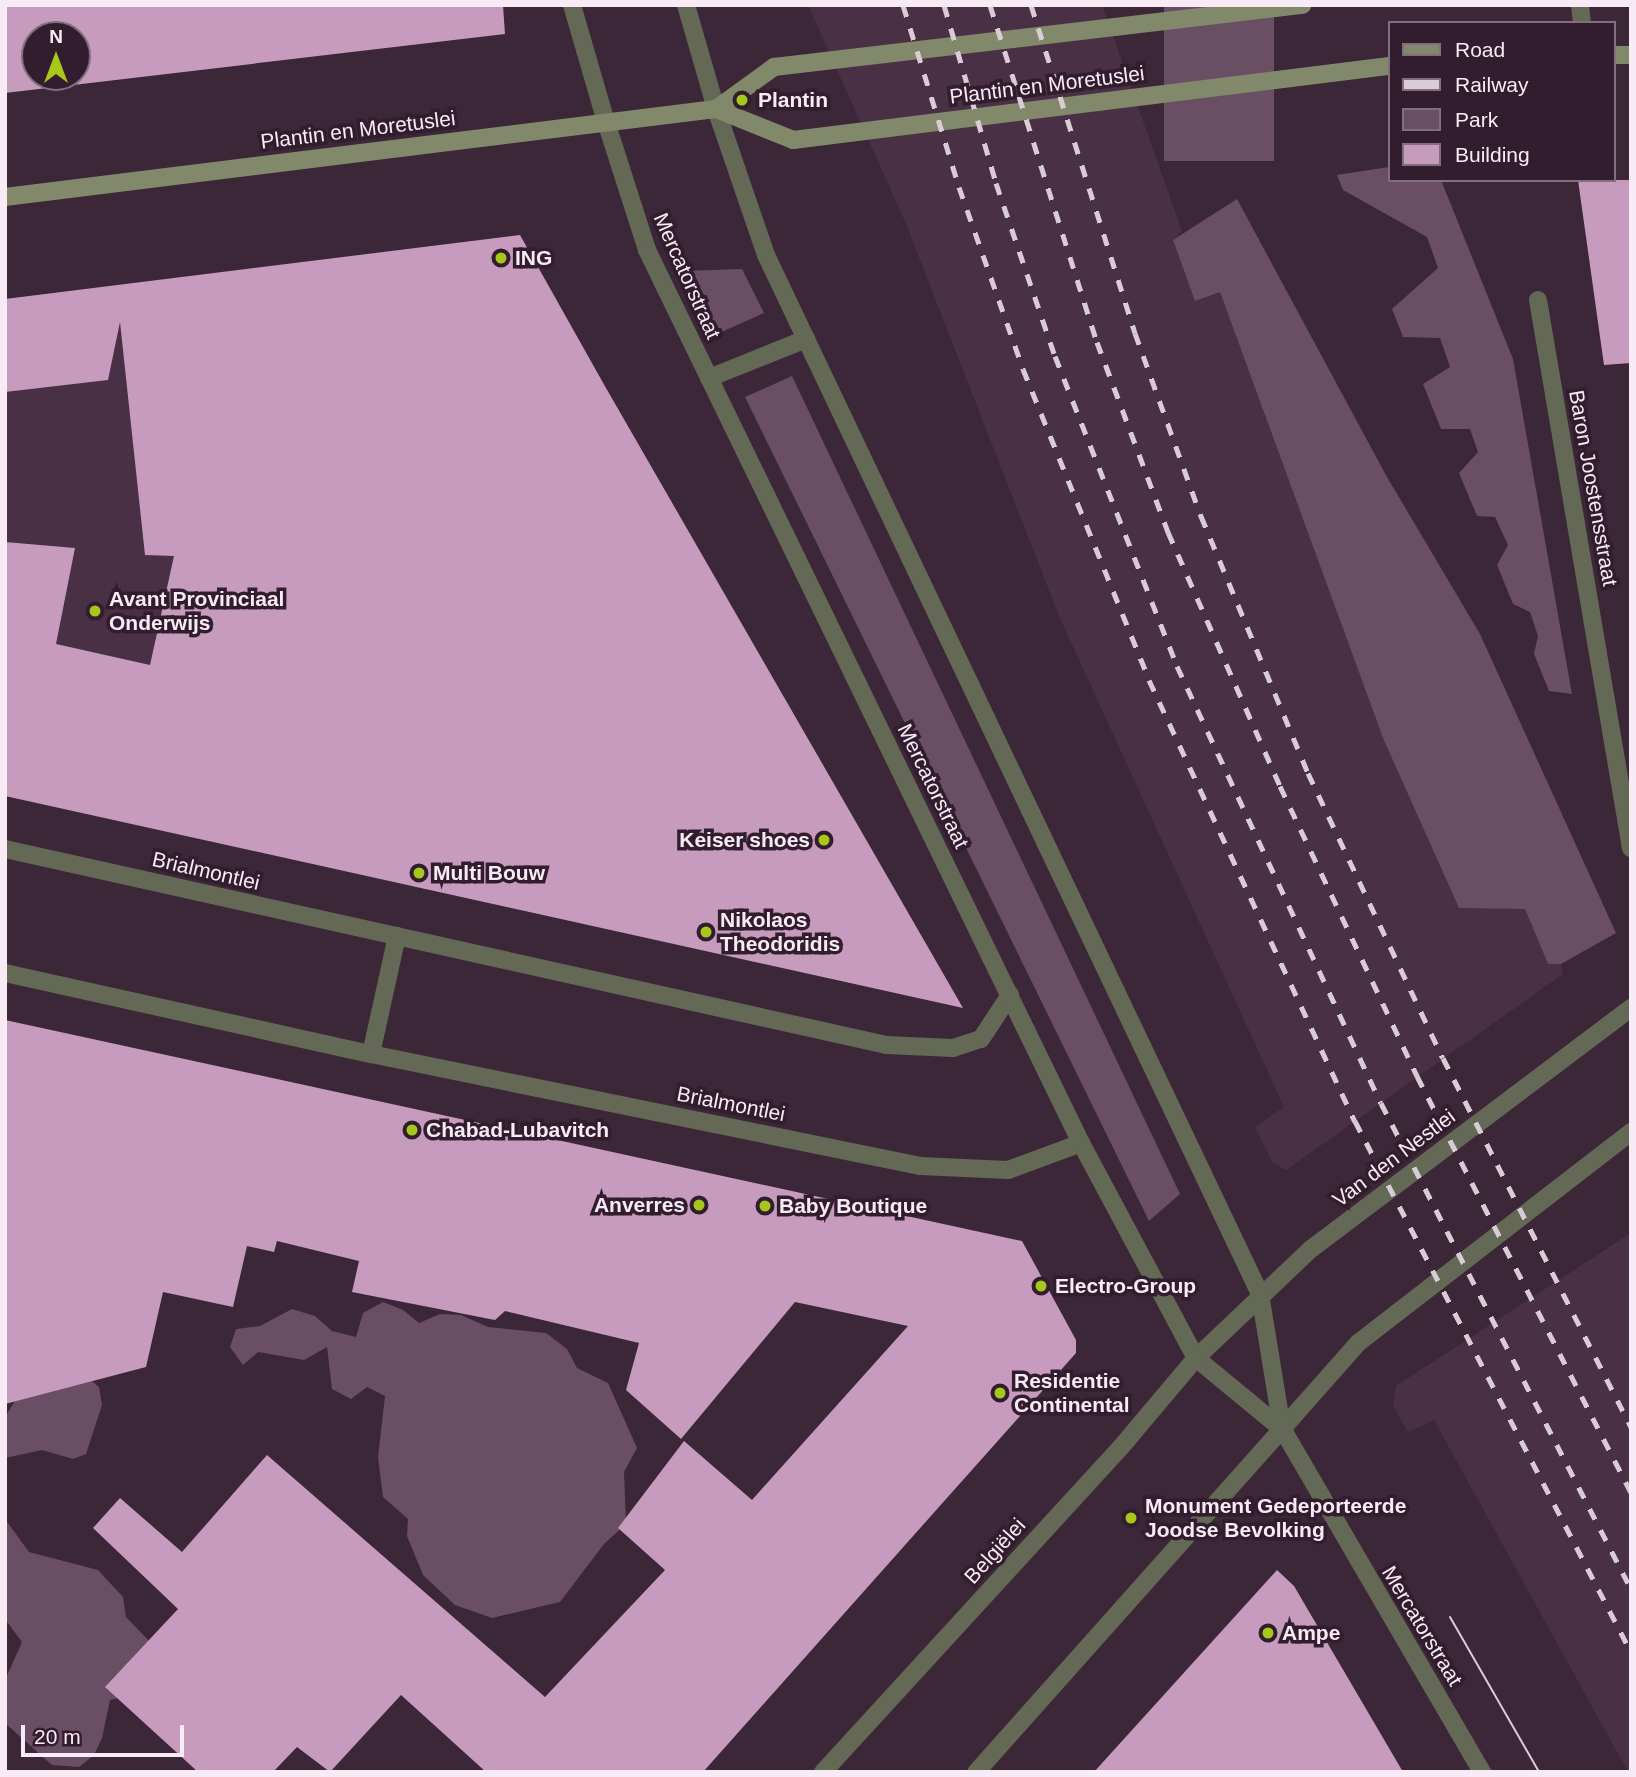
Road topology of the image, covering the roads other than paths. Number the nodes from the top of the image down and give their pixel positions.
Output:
1 (572, 5) edge
2 (686, 5) edge
3 (1302, 5) edge
4 (1388, 66) edge
5 (716, 110) junction
6 (606, 122) junction
7 (5, 197) edge
8 (1538, 300) dead end
9 (806, 339) junction
10 (709, 378) junction
11 (1631, 848) edge
12 (5, 849) edge
13 (397, 936) junction
14 (5, 973) edge
15 (1010, 995) junction
16 (1631, 1008) edge
17 (371, 1054) junction
18 (1631, 1132) edge
19 (1081, 1143) junction
20 (1260, 1294) junction
21 (1196, 1357) junction
22 (1282, 1429) junction
23 (823, 1772) edge
24 (976, 1772) edge
25 (1482, 1772) edge

1 - 6 street, Mercatorstraat
2 - 5 street, Mercatorstraat
3 - 5 main road
4 - 5 main road, Plantin en Moretuslei
5 - 6 main road, Plantin en Moretuslei
5 - 9 street, Mercatorstraat
6 - 7 main road, Plantin en Moretuslei
6 - 10 street, Mercatorstraat
8 - 11 street, Baron Joostensstraat
9 - 10 street
9 - 20 street, Mercatorstraat
10 - 15 street, Mercatorstraat
12 - 13 street, Brialmontlei
13 - 15 street, Brialmontlei
13 - 17 street
14 - 17 street, Brialmontlei
15 - 19 street, Mercatorstraat
16 - 20 street, Van den Nestlei
17 - 19 street, Brialmontlei
18 - 22 street
19 - 21 street, Mercatorstraat
20 - 21 street, Van den Nestlei
20 - 22 street, Mercatorstraat
21 - 22 street, Mercatorstraat
21 - 23 street, Belgiëlei
22 - 24 street
22 - 25 street, Mercatorstraat

